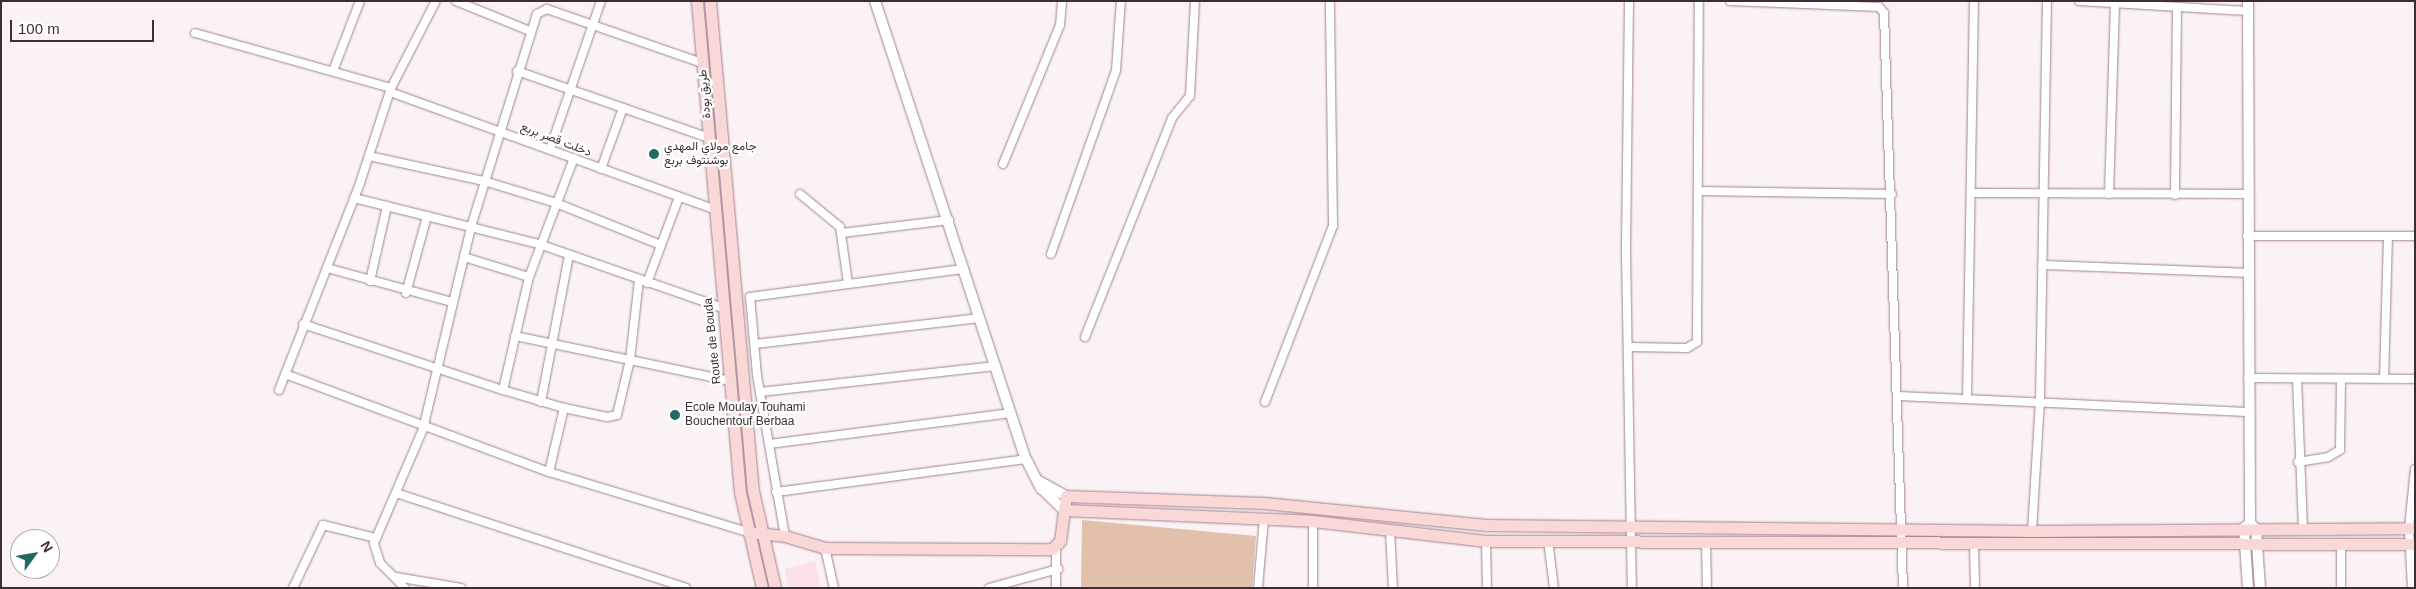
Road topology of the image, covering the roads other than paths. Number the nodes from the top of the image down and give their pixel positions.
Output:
1 (360, 1) edge
2 (436, 1) edge
3 (456, 1) edge
4 (601, 1) edge
5 (697, 1) edge
6 (710, 1) edge
7 (875, 1) edge
8 (1062, 1) edge
9 (1121, 1) edge
10 (1195, 1) edge
11 (1330, 1) edge
12 (1629, 1) edge
13 (1699, 1) edge
14 (1730, 1) edge
15 (1974, 1) edge
16 (2047, 1) edge
17 (2079, 1) edge
18 (2115, 3) junction
19 (2248, 6) edge
20 (2177, 7) junction
21 (593, 27) junction
22 (530, 31) junction
23 (195, 33) dead end
24 (702, 63) junction
25 (333, 71) junction
26 (517, 71) junction
27 (391, 90) junction
28 (570, 90) junction
29 (623, 108) junction
30 (498, 130) junction
31 (707, 138) junction
32 (550, 149) junction
33 (369, 156) junction
34 (574, 158) junction
35 (1003, 164) dead end
36 (601, 169) junction
37 (484, 181) junction
38 (1698, 191) junction
39 (1972, 193) junction
40 (800, 194) dead end
41 (1892, 194) junction
42 (2042, 194) junction
43 (2109, 194) junction
44 (2247, 194) junction
45 (2175, 195) junction
46 (354, 198) junction
47 (679, 198) junction
48 (556, 203) junction
49 (388, 206) junction
50 (714, 209) junction
51 (427, 216) junction
52 (949, 220) junction
53 (471, 227) junction
54 (842, 233) junction
55 (2247, 236) junction
56 (2415, 236) edge
57 (2388, 237) junction
58 (539, 244) junction
59 (661, 246) junction
60 (1051, 254) dead end
61 (569, 255) junction
62 (464, 257) junction
63 (2042, 265) junction
64 (327, 268) junction
65 (964, 269) junction
66 (2247, 273) junction
67 (529, 277) junction
68 (370, 281) junction
69 (643, 281) junction
70 (848, 283) junction
71 (406, 293) junction
72 (452, 302) junction
73 (723, 308) junction
74 (980, 318) junction
75 (303, 324) junction
76 (515, 336) junction
77 (1086, 337) dead end
78 (553, 344) junction
79 (755, 344) junction
80 (1628, 347) junction
81 (630, 360) junction
82 (996, 366) junction
83 (440, 368) junction
84 (285, 374) junction
85 (2248, 378) junction
86 (2297, 379) junction
87 (2341, 379) junction
88 (2384, 379) junction
89 (2415, 380) edge
90 (731, 381) junction
91 (279, 390) dead end
92 (503, 390) junction
93 (760, 392) junction
94 (1897, 396) junction
95 (1967, 399) junction
96 (2040, 401) junction
97 (541, 402) junction
98 (1265, 402) dead end
99 (564, 408) junction
100 (2249, 412) junction
101 (1011, 413) junction
102 (423, 429) junction
103 (769, 444) junction
104 (1026, 459) junction
105 (2298, 462) junction
106 (2415, 468) edge
107 (549, 472) junction
108 (1034, 478) junction
109 (776, 492) junction
110 (396, 493) junction
111 (1066, 496) junction
112 (1064, 510) junction
113 (1264, 518) junction
114 (1313, 521) junction
115 (1628, 524) junction
116 (2250, 526) junction
117 (2303, 527) junction
118 (2412, 528) edge
119 (1900, 530) junction
120 (1390, 531) junction
121 (748, 532) junction
122 (2032, 532) junction
123 (761, 534) junction
124 (785, 536) junction
125 (376, 538) junction
126 (1548, 540) junction
127 (1630, 540) junction
128 (1486, 541) junction
129 (1706, 542) junction
130 (1901, 542) junction
131 (2258, 543) junction
132 (2341, 543) junction
133 (1974, 544) junction
134 (2245, 544) junction
135 (2412, 544) edge
136 (1056, 547) junction
137 (825, 548) junction
138 (1058, 569) junction
139 (396, 578) junction
140 (293, 588) edge
141 (406, 588) edge
142 (461, 588) edge
143 (686, 588) edge
144 (762, 588) edge
145 (774, 588) edge
146 (834, 588) edge
147 (989, 588) edge
148 (1056, 588) edge
149 (1258, 588) edge
150 (1313, 588) edge
151 (1393, 588) edge
152 (1487, 588) edge
153 (1554, 588) edge
154 (1632, 588) edge
155 (1707, 588) edge
156 (1902, 588) edge
157 (1975, 588) edge
158 (2248, 588) edge
159 (2260, 588) edge
160 (2341, 588) edge
161 (2412, 588) edge

1 - 25 street
2 - 27 street
3 - 22 street
4 - 21 street
5 - 24 main road, طريق بودة
6 - 123 main road, طريق بودة
7 - 52 street
8 - 35 street
9 - 60 street
10 - 77 street
11 - 98 street
12 - 80 street
13 - 38 street
14 - 41 street
15 - 39 street
16 - 42 street
17 - 18 street
18 - 20 street
18 - 43 street
19 - 20 street
19 - 44 street
20 - 45 street
21 - 22 street
21 - 24 street
21 - 28 street
22 - 26 street
23 - 25 street, دخلت قصر بربع
24 - 31 main road, طريق بودة
25 - 27 street, دخلت قصر بربع
26 - 28 street
26 - 30 street
27 - 30 street, دخلت قصر بربع
27 - 33 street
28 - 29 street
28 - 32 street
29 - 31 street
29 - 36 street
30 - 32 street, دخلت قصر بربع
30 - 37 street
31 - 50 main road, طريق بودة
32 - 34 street, دخلت قصر بربع
33 - 37 street
33 - 46 street
34 - 36 street, دخلت قصر بربع
34 - 48 street
36 - 47 street, دخلت قصر بربع
37 - 48 street
37 - 53 street
38 - 41 street
38 - 80 street
39 - 42 street
39 - 95 street
40 - 54 street
41 - 94 street
42 - 43 street
42 - 63 street
43 - 45 street
44 - 45 street
44 - 55 street
46 - 49 street
46 - 64 street
47 - 50 street, دخلت قصر بربع
47 - 59 street
48 - 58 street
48 - 59 street
49 - 51 street
49 - 68 street
50 - 73 main road, Route de Bouda
51 - 53 street
51 - 71 street
52 - 54 street
52 - 65 street
53 - 58 street
53 - 62 street
54 - 70 street
55 - 57 street
55 - 66 street
56 - 57 street
57 - 88 street
58 - 61 street
58 - 67 street
59 - 69 street
61 - 69 street
61 - 78 street
62 - 67 street
62 - 72 street
63 - 66 street
63 - 96 street
64 - 68 street
64 - 75 street
65 - 70 street
65 - 74 street
66 - 85 street
67 - 76 street
68 - 71 street
69 - 73 street
69 - 81 street
70 - 79 street
71 - 72 street
72 - 83 street
73 - 90 main road, Route de Bouda
74 - 79 street
74 - 82 street
75 - 83 street
75 - 84 street
76 - 78 street
76 - 92 street
78 - 81 street
78 - 97 street
79 - 93 street
80 - 115 street
81 - 90 street
81 - 99 street
82 - 93 street
82 - 101 street
83 - 92 street
83 - 102 street
84 - 91 street
84 - 102 street
85 - 86 street
85 - 100 street
86 - 87 street
86 - 105 street
87 - 88 street
87 - 105 street
88 - 89 street
90 - 121 main road, Route de Bouda
92 - 97 street
93 - 103 street
94 - 95 street
94 - 119 street
95 - 96 street
96 - 100 street
96 - 122 street
97 - 99 street
99 - 107 street
100 - 116 street
101 - 103 street
101 - 104 street
102 - 107 street
102 - 110 street
103 - 109 street
104 - 108 street
104 - 109 street
105 - 117 street
106 - 118 street
107 - 121 street
108 - 111 street
108 - 112 street
109 - 124 street
110 - 125 street
110 - 143 street
111 - 112 main road
111 - 115 main road
112 - 113 main road
112 - 136 main road
113 - 114 main road
113 - 149 street
114 - 120 main road
114 - 150 street
115 - 119 main road
115 - 127 street
116 - 117 main road
116 - 122 main road
116 - 131 street
116 - 134 street
117 - 118 main road
118 - 135 street
119 - 122 main road
119 - 130 street
120 - 128 main road
120 - 151 street
121 - 123 main road
121 - 144 main road, Route de Bouda
123 - 124 main road
123 - 145 main road
124 - 137 main road
125 - 139 street
125 - 140 street
126 - 127 main road
126 - 128 main road
126 - 153 street
127 - 129 main road
127 - 154 street
128 - 152 street
129 - 130 main road
129 - 155 street
130 - 133 main road
130 - 156 street
131 - 132 main road
131 - 134 main road
131 - 159 street
132 - 135 main road
132 - 160 street
133 - 134 main road
133 - 157 street
134 - 158 street
135 - 161 street
136 - 137 main road
136 - 138 street
137 - 146 street
138 - 147 street
138 - 148 street
139 - 141 street
139 - 142 street

